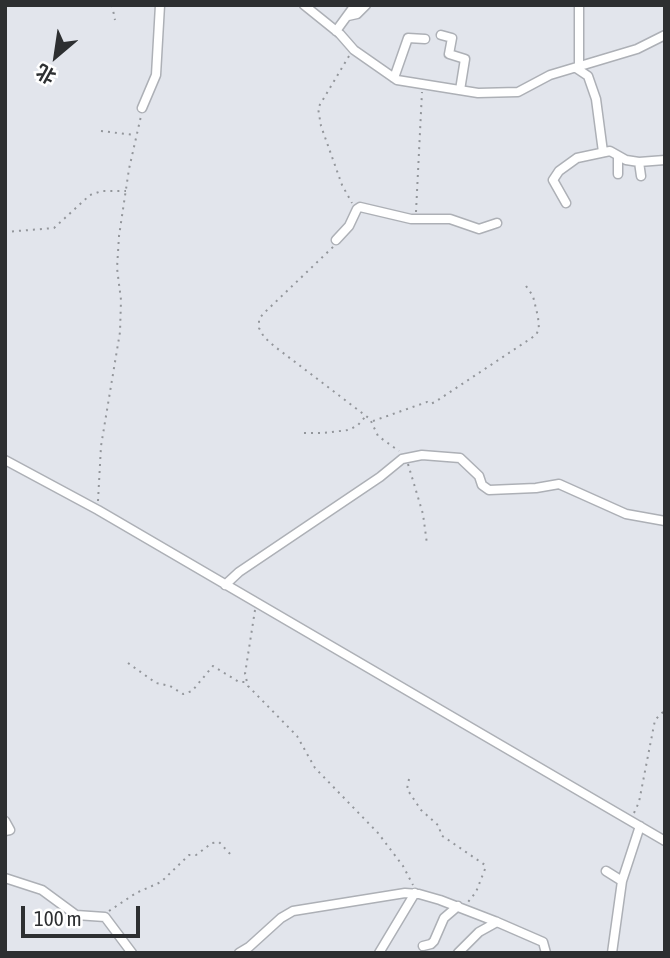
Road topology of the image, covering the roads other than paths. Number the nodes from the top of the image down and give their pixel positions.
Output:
1 (160, 5) edge
2 (304, 5) edge
3 (355, 5) edge
4 (366, 5) edge
5 (579, 5) edge
6 (348, 16) junction
7 (336, 32) junction
8 (441, 35) dead end
9 (665, 35) edge
10 (425, 39) dead end
11 (577, 67) junction
12 (394, 78) junction
13 (460, 90) junction
14 (142, 108) road end
15 (603, 152) junction
16 (618, 156) junction
17 (665, 160) edge
18 (639, 162) junction
19 (618, 174) dead end
20 (640, 176) dead end
21 (566, 203) dead end
22 (497, 223) dead end
23 (336, 240) road end
24 (5, 460) edge
25 (665, 521) edge
26 (225, 585) junction
27 (5, 821) edge
28 (640, 826) junction
29 (5, 831) edge
30 (665, 841) edge
31 (606, 871) dead end
32 (5, 878) edge
33 (622, 881) junction
34 (415, 893) junction
35 (460, 907) junction
36 (497, 922) junction
37 (428, 948) edge
38 (132, 953) edge
39 (239, 953) edge
40 (379, 953) edge
41 (457, 953) edge
42 (546, 953) edge
43 (612, 953) edge

1 - 14 street
2 - 7 street
3 - 6 street
4 - 6 street
5 - 11 street
6 - 7 street
7 - 12 street
8 - 13 street
9 - 11 street
10 - 12 street
11 - 13 street
11 - 15 street
12 - 13 street
15 - 16 street
15 - 21 street
16 - 18 street
16 - 19 street
17 - 18 street
18 - 20 street
22 - 23 street
24 - 26 street
25 - 26 street
26 - 28 street
27 - 29 street
28 - 30 street
28 - 33 street
31 - 33 street
32 - 38 street
33 - 43 street
34 - 35 street
34 - 39 street
34 - 40 street
35 - 36 street
35 - 37 street
36 - 41 street
36 - 42 street

